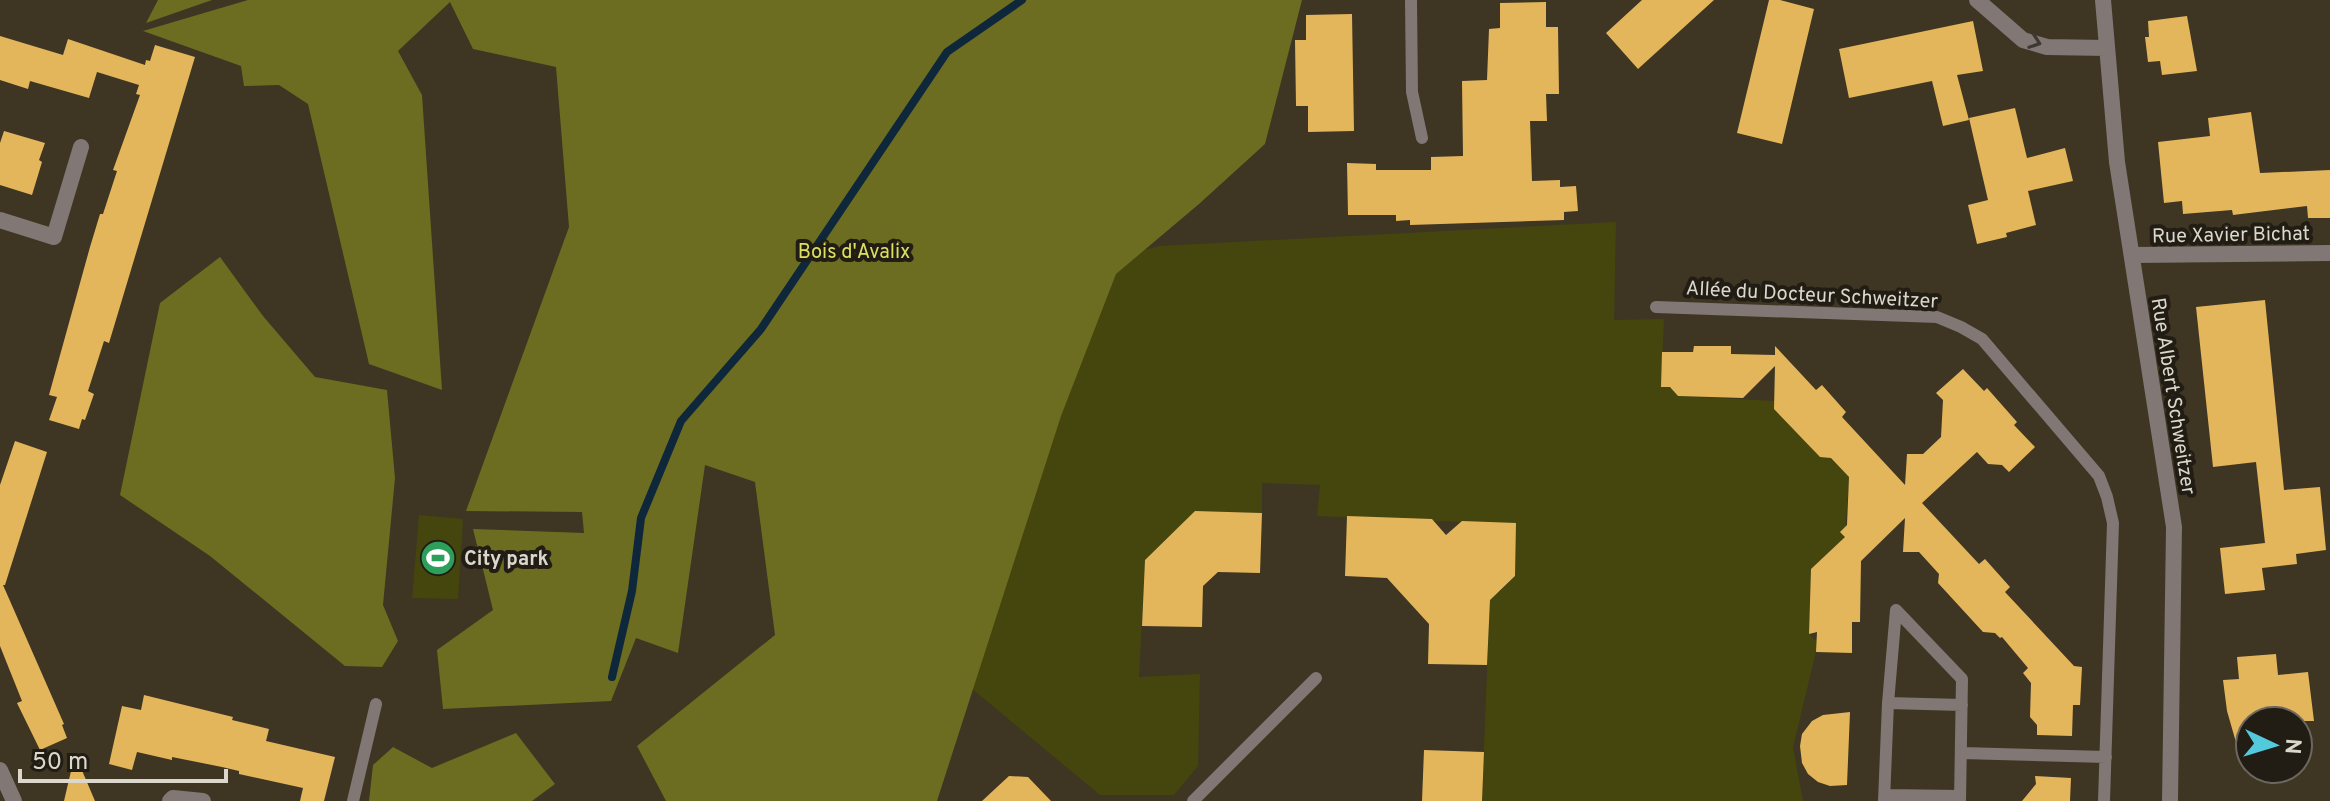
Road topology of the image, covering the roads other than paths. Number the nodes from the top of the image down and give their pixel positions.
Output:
1 (1411, 0) edge
2 (1977, 0) edge
3 (2103, 0) edge
4 (2106, 48) junction
5 (1422, 138) dead end
6 (81, 147) dead end
7 (0, 220) edge
8 (2330, 253) edge
9 (2133, 255) junction
10 (1656, 307) dead end
11 (1316, 678) dead end
12 (1888, 703) junction
13 (376, 704) dead end
14 (1962, 705) junction
15 (1962, 753) junction
16 (2106, 757) junction
17 (0, 770) edge
18 (1884, 798) edge
19 (1960, 799) edge
20 (14, 801) edge
21 (170, 801) edge
22 (203, 801) edge
23 (353, 801) edge
24 (1193, 801) edge
25 (2104, 801) edge
26 (2170, 801) edge

1 - 5 lane
2 -> 4 street
3 - 4 street, Rue Albert Schweitzer
4 - 9 street, Rue Albert Schweitzer
6 - 7 street
8 - 9 street, Rue Xavier Bichat
9 - 26 street, Rue Albert Schweitzer
10 - 16 lane, Allée du Docteur Schweitzer
11 - 24 lane
12 - 14 lane
12 - 14 lane
12 - 18 lane
13 - 23 lane
14 - 15 lane
15 - 16 lane
15 - 19 lane
16 - 25 lane, Allée du Docteur Schweitzer
17 - 20 street
18 - 19 lane
21 - 22 street

